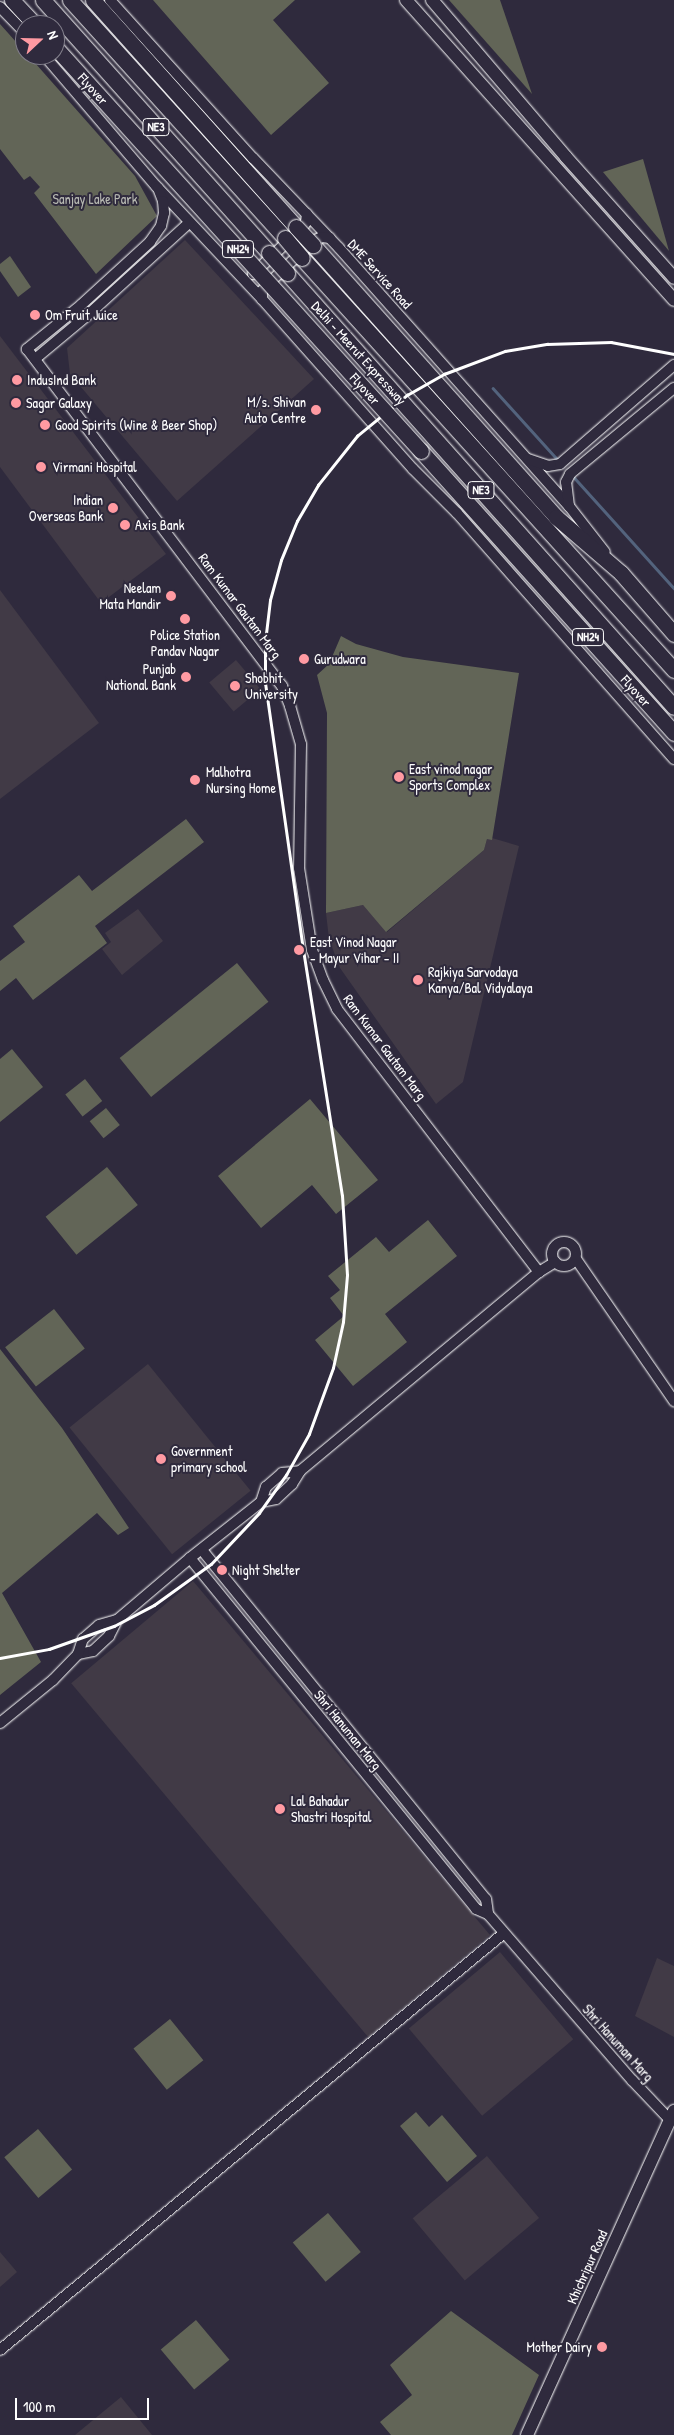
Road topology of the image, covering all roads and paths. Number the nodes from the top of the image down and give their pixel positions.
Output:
1 (12, 0) edge
2 (43, 0) edge
3 (70, 0) edge
4 (93, 0) edge
5 (110, 0) edge
6 (406, 0) edge
7 (432, 0) edge
8 (0, 7) edge
9 (26, 15) edge
10 (15, 23) edge
11 (65, 58) edge
12 (53, 65) edge
13 (158, 188) junction
14 (307, 214) junction
15 (189, 223) junction
16 (330, 238) junction
17 (242, 277) junction
18 (674, 278) edge
19 (262, 300) junction
20 (674, 300) edge
21 (35, 358) junction
22 (674, 365) edge
23 (674, 388) edge
24 (525, 458) junction
25 (569, 506) junction
26 (463, 508) junction
27 (621, 573) junction
28 (674, 634) edge
29 (674, 670) edge
30 (674, 707) edge
31 (674, 733) edge
32 (674, 758) edge
33 (576, 1259) junction
34 (555, 1262) junction
35 (539, 1272) junction
36 (674, 1402) edge
37 (300, 1471) junction
38 (261, 1502) junction
39 (202, 1550) junction
40 (190, 1558) junction
41 (117, 1620) junction
42 (78, 1654) junction
43 (0, 1723) edge
44 (488, 1914) junction
45 (504, 1933) junction
46 (672, 2116) edge
47 (0, 2350) edge
48 (527, 2435) edge

1 - 9 highway
2 - 30 highway, Delhi - Meerut Expressway / NE3, bridge
3 - 29 highway, Delhi - Meerut Expressway / NE3, bridge
4 - 27 highway, bridge
5 - 14 street, DME Service Road
6 - 20 main road
7 - 18 main road
8 - 10 street
11 - 26 highway, Flyover / NH24, bridge
12 - 13 street
13 - 15 street
13 - 21 street, Ram Kumar Gautam Marg
14 - 16 street, DME Service Road
14 - 17 street
15 - 17 street
15 - 21 street
16 - 19 street
16 - 24 street, DME Service Road
17 - 19 street
19 - 26 street
21 - 35 street, Ram Kumar Gautam Marg
22 - 24 street
23 - 25 street
24 - 25 street, DME Service Road
25 - 27 street, DME Service Road
26 - 31 highway, Flyover / NH24
26 - 32 street
27 - 28 highway
33 - 34 street
33 - 34 street
33 - 36 street
34 - 35 street
35 - 37 street
37 - 38 street
37 - 38 street
38 - 39 street
39 - 40 street
39 - 44 street, Shri Hanuman Marg
40 - 41 street
40 - 44 street, Shri Hanuman Marg
41 - 42 street
41 - 42 street
42 - 43 street
44 - 45 street, Shri Hanuman Marg
45 - 46 street, Shri Hanuman Marg
45 - 47 street
46 - 48 main road, Khichripur Road

